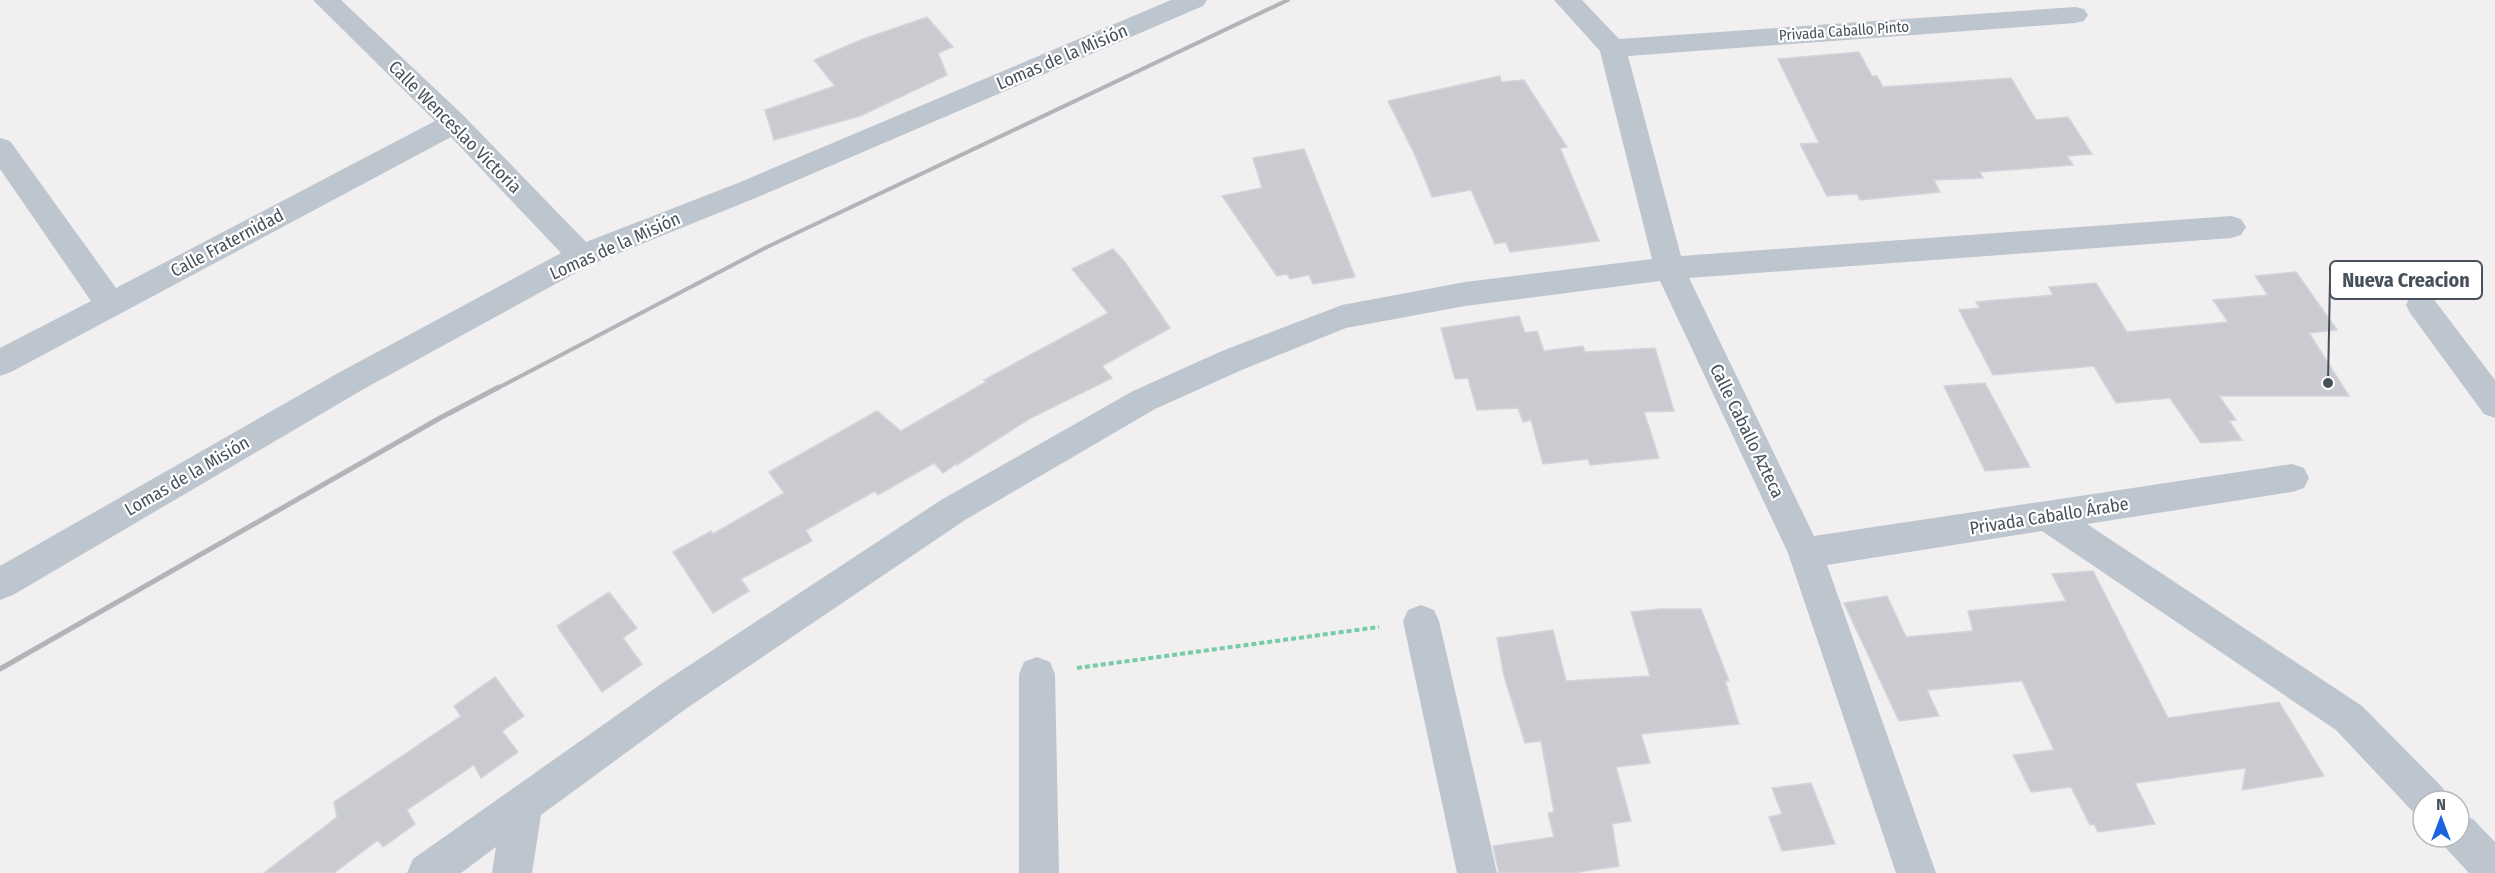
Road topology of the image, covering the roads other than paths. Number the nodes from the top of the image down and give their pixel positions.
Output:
1 (326, 0) edge
2 (1194, 0) edge
3 (1567, 0) edge
4 (2075, 15) dead end
5 (1612, 48) junction
6 (454, 123) junction
7 (0, 148) edge
8 (2231, 227) dead end
9 (582, 256) junction
10 (1669, 268) junction
11 (111, 305) junction
12 (2421, 305) dead end
13 (0, 363) edge
14 (2495, 405) edge
15 (2292, 478) dead end
16 (2047, 516) junction
17 (1805, 553) junction
18 (0, 584) edge
19 (1421, 621) road end
20 (1037, 674) road end
21 (2417, 789) edge
22 (523, 804) junction
23 (2471, 846) edge
24 (2495, 871) edge
25 (427, 873) edge
26 (512, 873) edge
27 (1039, 873) edge
28 (1477, 873) edge
29 (1916, 873) edge

1 - 6 street, Calle Wenceslao Victoria
2 - 9 street, Lomas de la Misión
3 - 5 street, Calle Caballo Azteca
4 - 5 street, Privada Caballo Pinto
5 - 10 street, Calle Caballo Azteca
6 - 9 street, Calle Wenceslao Victoria
6 - 11 street, Calle Fraternidad
7 - 11 street
8 - 10 street
9 - 18 street, Lomas de la Misión
10 - 17 street, Calle Caballo Azteca
10 - 22 street
11 - 13 street, Calle Fraternidad
12 - 14 street
15 - 16 street, Privada Caballo Árabe
16 - 17 street, Privada Caballo Árabe
16 - 21 street
17 - 29 street, Calle Caballo Azteca
19 - 28 street
20 - 27 street
22 - 25 street
22 - 26 street
23 - 24 street

